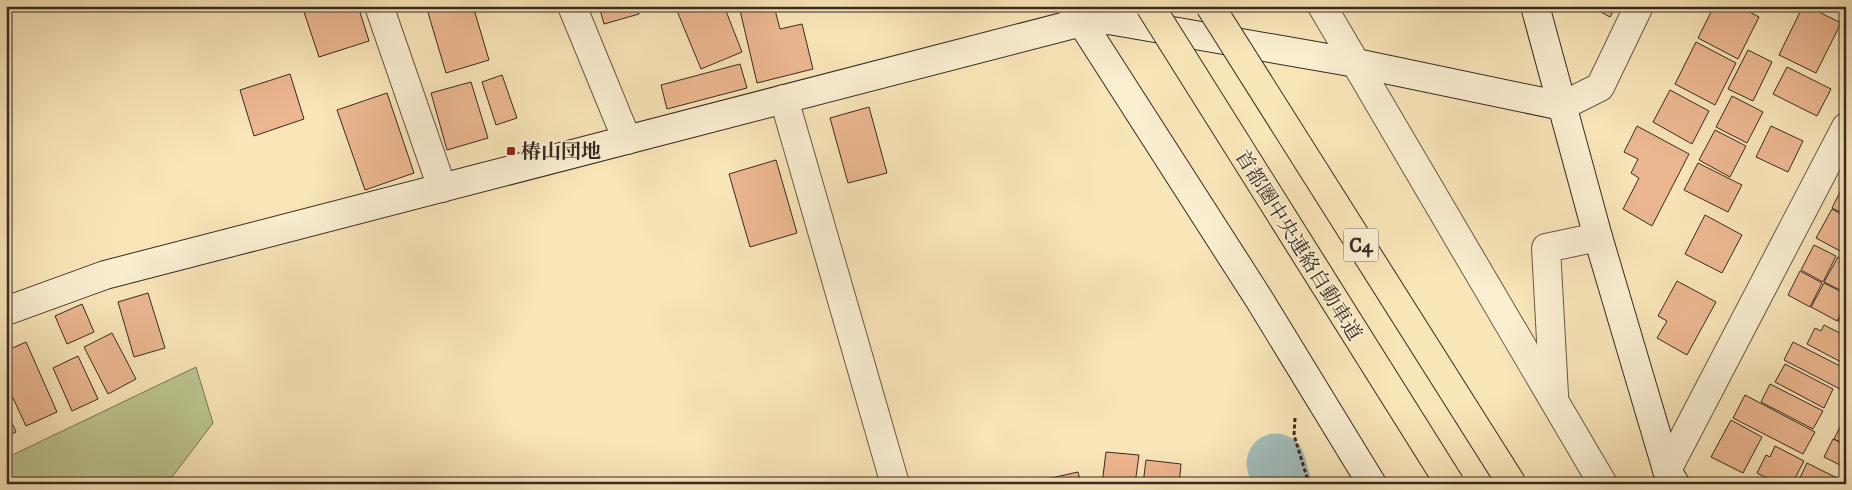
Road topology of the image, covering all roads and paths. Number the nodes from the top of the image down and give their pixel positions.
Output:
1 (379, 6) edge
2 (572, 6) edge
3 (1150, 6) edge
4 (1210, 6) edge
5 (1322, 6) edge
6 (1535, 6) edge
7 (1639, 6) edge
8 (1076, 14) edge
9 (1356, 63) junction
10 (784, 99) junction
11 (1562, 106) junction
12 (1846, 127) edge
13 (626, 140) junction
14 (442, 188) junction
15 (1598, 238) junction
16 (6, 311) edge
17 (1308, 380) junction
18 (1554, 401) junction
19 (1671, 477) edge
20 (895, 484) edge
21 (1309, 484) edge
22 (1372, 484) edge
23 (1450, 484) edge
24 (1512, 484) edge
25 (1603, 484) edge

1 - 14 street
2 - 13 street
3 - 23 highway, 首都圏中央連絡自動車道 / C4, bridge
4 - 24 highway, C4, bridge
5 - 9 street
6 - 11 street
7 - 11 street
8 - 9 street
8 - 10 street
8 - 17 street
9 - 11 street
9 - 18 street
10 - 13 street
10 - 20 street
11 - 15 street
12 - 19 street
13 - 14 street
14 - 16 street
15 - 18 street
15 - 19 street
17 - 21 path
17 - 22 street
18 - 25 street

